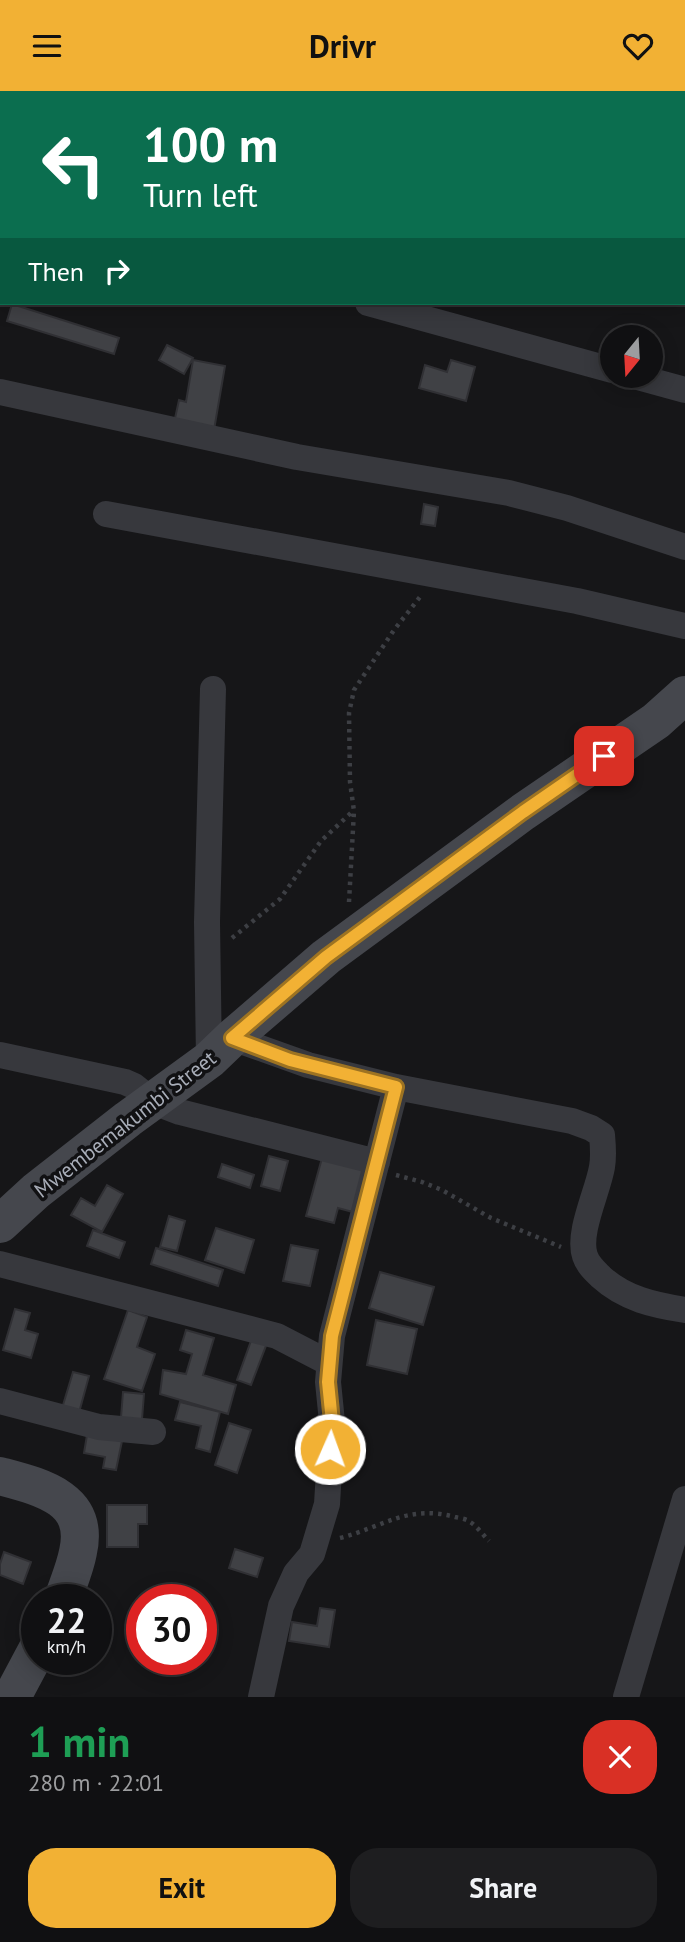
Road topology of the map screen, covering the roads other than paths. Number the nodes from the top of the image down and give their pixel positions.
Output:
1 (375, 305) edge
2 (600, 367) edge
3 (663, 384) edge
4 (685, 390) edge
5 (0, 392) edge
6 (106, 514) dead end
7 (685, 547) edge
8 (685, 626) edge
9 (214, 689) dead end
10 (685, 695) edge
11 (220, 1049) junction
12 (0, 1055) edge
13 (396, 1087) junction
14 (154, 1102) junction
15 (376, 1166) junction
16 (0, 1224) edge
17 (0, 1264) edge
18 (685, 1310) edge
19 (329, 1363) junction
20 (0, 1401) edge
21 (153, 1433) dead end
22 (0, 1476) edge
23 (685, 1499) edge
24 (68, 1584) edge
25 (24, 1675) edge
26 (12, 1697) edge
27 (261, 1697) edge
28 (626, 1697) edge

1 - 2 street
3 - 4 street
5 - 7 street
6 - 8 street
9 - 11 street
10 - 11 street, Mwembemakumbi Street
11 - 13 street
11 - 14 street, Mwembemakumbi Street
12 - 14 street
13 - 15 street
13 - 18 street
14 - 15 street
14 - 16 street, Mwembemakumbi Street
15 - 19 street
17 - 19 street
19 - 27 street
20 - 21 street
22 - 24 street
23 - 28 street
25 - 26 street

